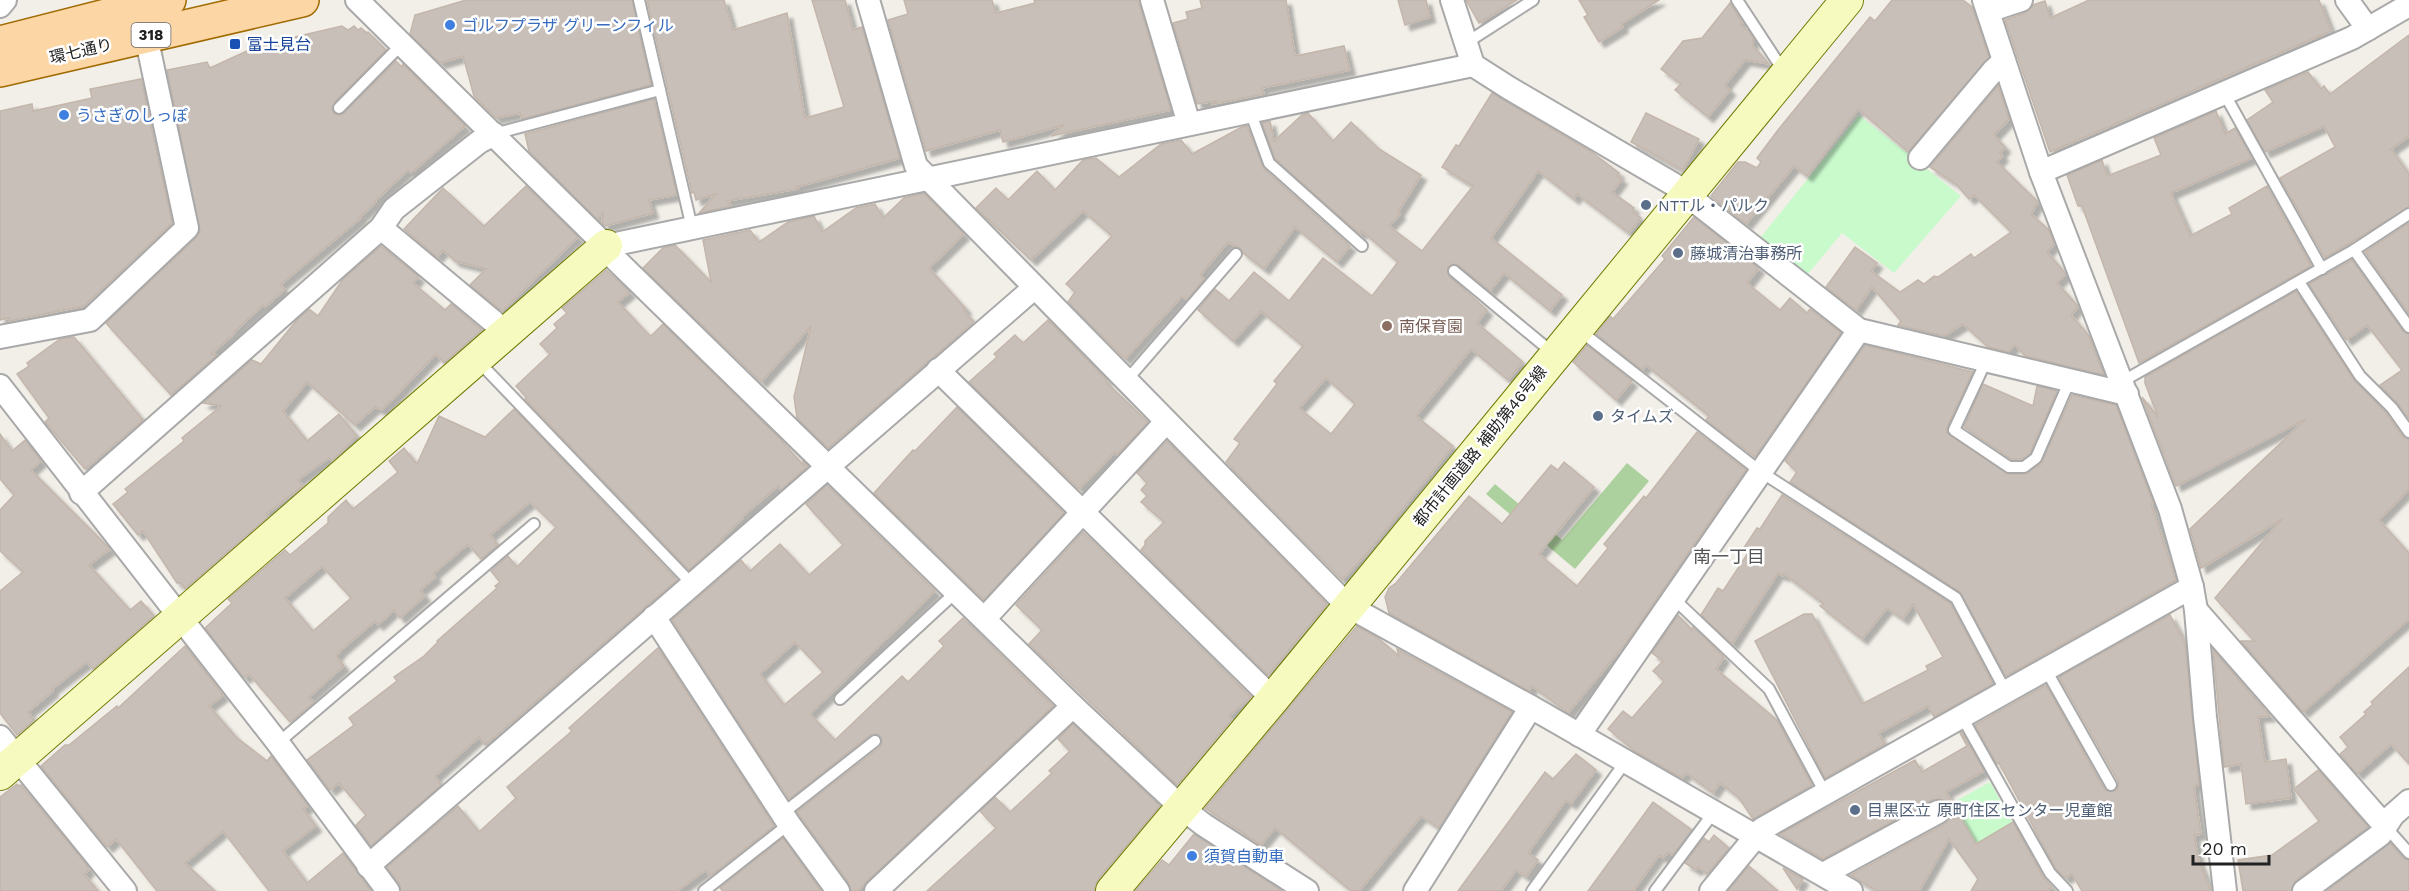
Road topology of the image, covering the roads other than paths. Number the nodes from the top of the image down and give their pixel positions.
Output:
1 (5, 0) edge
2 (169, 0) edge
3 (302, 0) edge
4 (357, 0) edge
5 (639, 0) edge
6 (868, 0) edge
7 (1152, 0) edge
8 (1452, 0) edge
9 (1533, 0) edge
10 (1737, 0) edge
11 (1847, 0) edge
12 (2021, 0) edge
13 (2347, 0) edge
14 (0, 6) edge
15 (1986, 6) edge
16 (2407, 9) edge
17 (2368, 29) junction
18 (146, 36) junction
19 (0, 43) edge
20 (1466, 43) junction
21 (402, 44) junction
22 (2004, 61) junction
23 (1473, 65) junction
24 (0, 70) edge
25 (1789, 70) junction
26 (660, 90) junction
27 (2224, 93) junction
28 (339, 108) dead end
29 (1250, 111) junction
30 (1189, 124) junction
31 (494, 134) junction
32 (1920, 158) dead end
33 (2041, 172) junction
34 (926, 177) junction
35 (1686, 196) junction
36 (2409, 214) edge
37 (381, 228) junction
38 (692, 228) junction
39 (606, 246) junction
40 (1362, 246) dead end
41 (2354, 250) junction
42 (1236, 254) dead end
43 (2322, 269) junction
44 (1454, 271) dead end
45 (2299, 282) junction
46 (1034, 288) junction
47 (2409, 327) edge
48 (1577, 328) junction
49 (1859, 330) junction
50 (506, 332) junction
51 (0, 337) edge
52 (1555, 354) junction
53 (476, 358) junction
54 (1986, 361) junction
55 (938, 370) junction
56 (1126, 381) junction
57 (2070, 381) junction
58 (0, 386) edge
59 (2125, 388) junction
60 (1166, 422) junction
61 (2409, 432) edge
62 (828, 469) junction
63 (1761, 472) junction
64 (81, 493) junction
65 (1083, 512) junction
66 (534, 524) dead end
67 (692, 584) junction
68 (2192, 587) junction
69 (956, 592) junction
70 (1673, 598) junction
71 (1348, 606) junction
72 (2196, 610) junction
73 (654, 617) junction
74 (180, 619) junction
75 (984, 620) junction
76 (2046, 670) junction
77 (2006, 692) junction
78 (840, 699) dead end
79 (1273, 699) junction
80 (1073, 706) junction
81 (1531, 707) junction
82 (1962, 717) junction
83 (1579, 735) junction
84 (875, 741) dead end
85 (278, 743) junction
86 (6, 756) edge
87 (1626, 761) junction
88 (2111, 785) dead end
89 (1825, 793) junction
90 (2409, 801) edge
91 (1182, 808) junction
92 (1714, 811) junction
93 (1938, 812) dead end
94 (785, 819) junction
95 (2385, 826) junction
96 (1756, 836) junction
97 (2409, 853) edge
98 (368, 866) junction
99 (1826, 876) junction
100 (125, 891) edge
101 (388, 891) edge
102 (704, 891) edge
103 (838, 891) edge
104 (876, 891) edge
105 (1112, 891) edge
106 (1307, 891) edge
107 (1415, 891) edge
108 (1532, 891) edge
109 (1655, 891) edge
110 (1711, 891) edge
111 (1851, 891) edge
112 (2067, 891) edge
113 (2225, 891) edge
114 (2304, 891) edge

1 - 14 street
2 - 19 main road, 環七通り / 318
3 - 18 main road, 環七通り / 318
4 - 21 street
5 - 26 lane
6 - 34 street
7 - 30 street
8 - 20 street
9 - 20 lane
10 - 25 lane
11 - 25 street, 都市計画道路 補助第46号線
12 - 15 street
13 - 17 street
15 - 22 street
16 - 17 street
17 - 27 street
18 - 24 main road, 環七通り / 318
18 - 51 street
20 - 23 street
21 - 28 lane
21 - 31 street
22 - 32 street
22 - 33 street
23 - 29 street
23 - 35 street
25 - 35 street, 都市計画道路 補助第46号線
26 - 31 lane
26 - 38 lane
27 - 33 street
27 - 43 lane
29 - 30 street
29 - 40 lane
30 - 34 street
31 - 37 street
31 - 39 street
33 - 59 street
34 - 38 street
34 - 46 street
35 - 48 street, 都市計画道路 補助第46号線
35 - 49 street
36 - 41 lane
37 - 50 street
37 - 64 street
38 - 39 street
39 - 50 street
39 - 62 street
41 - 43 lane
41 - 47 lane
42 - 56 lane
43 - 45 lane
44 - 52 lane
45 - 59 lane
45 - 61 lane
46 - 55 street
46 - 56 street
48 - 52 street, 都市計画道路 補助第46号線
48 - 63 lane
49 - 54 street
49 - 63 street
50 - 53 street
52 - 71 street, 都市計画道路 補助第46号線
53 - 67 lane
53 - 74 street
54 - 57 street
54 - 57 lane
55 - 62 street
55 - 65 street
56 - 60 street
57 - 59 street
58 - 64 street
59 - 68 street
60 - 65 street
60 - 71 street
62 - 67 street
62 - 69 street
63 - 70 street
63 - 77 lane
64 - 74 street
65 - 75 street
65 - 79 street
66 - 85 lane
67 - 73 street
68 - 72 street
68 - 76 street
69 - 75 street
69 - 78 lane
70 - 83 street
70 - 89 lane
71 - 79 street, 都市計画道路 補助第46号線
71 - 81 street
72 - 95 street
72 - 113 street
73 - 94 street
73 - 98 street
74 - 85 street
74 - 86 street
75 - 80 street
76 - 77 street
76 - 88 lane
77 - 82 street
79 - 91 street, 都市計画道路 補助第46号線
80 - 91 street
80 - 104 street
81 - 83 street
81 - 107 street
82 - 89 street
82 - 112 lane
83 - 87 street
84 - 94 lane
85 - 98 street
86 - 100 street
87 - 92 street
87 - 108 lane
89 - 96 street
90 - 95 street
91 - 105 street, 都市計画道路 補助第46号線
91 - 106 street
92 - 96 street
92 - 109 lane
93 - 99 street
94 - 102 lane
94 - 103 street
95 - 97 lane
95 - 114 street
96 - 99 street
96 - 110 street
98 - 101 street
99 - 111 street

